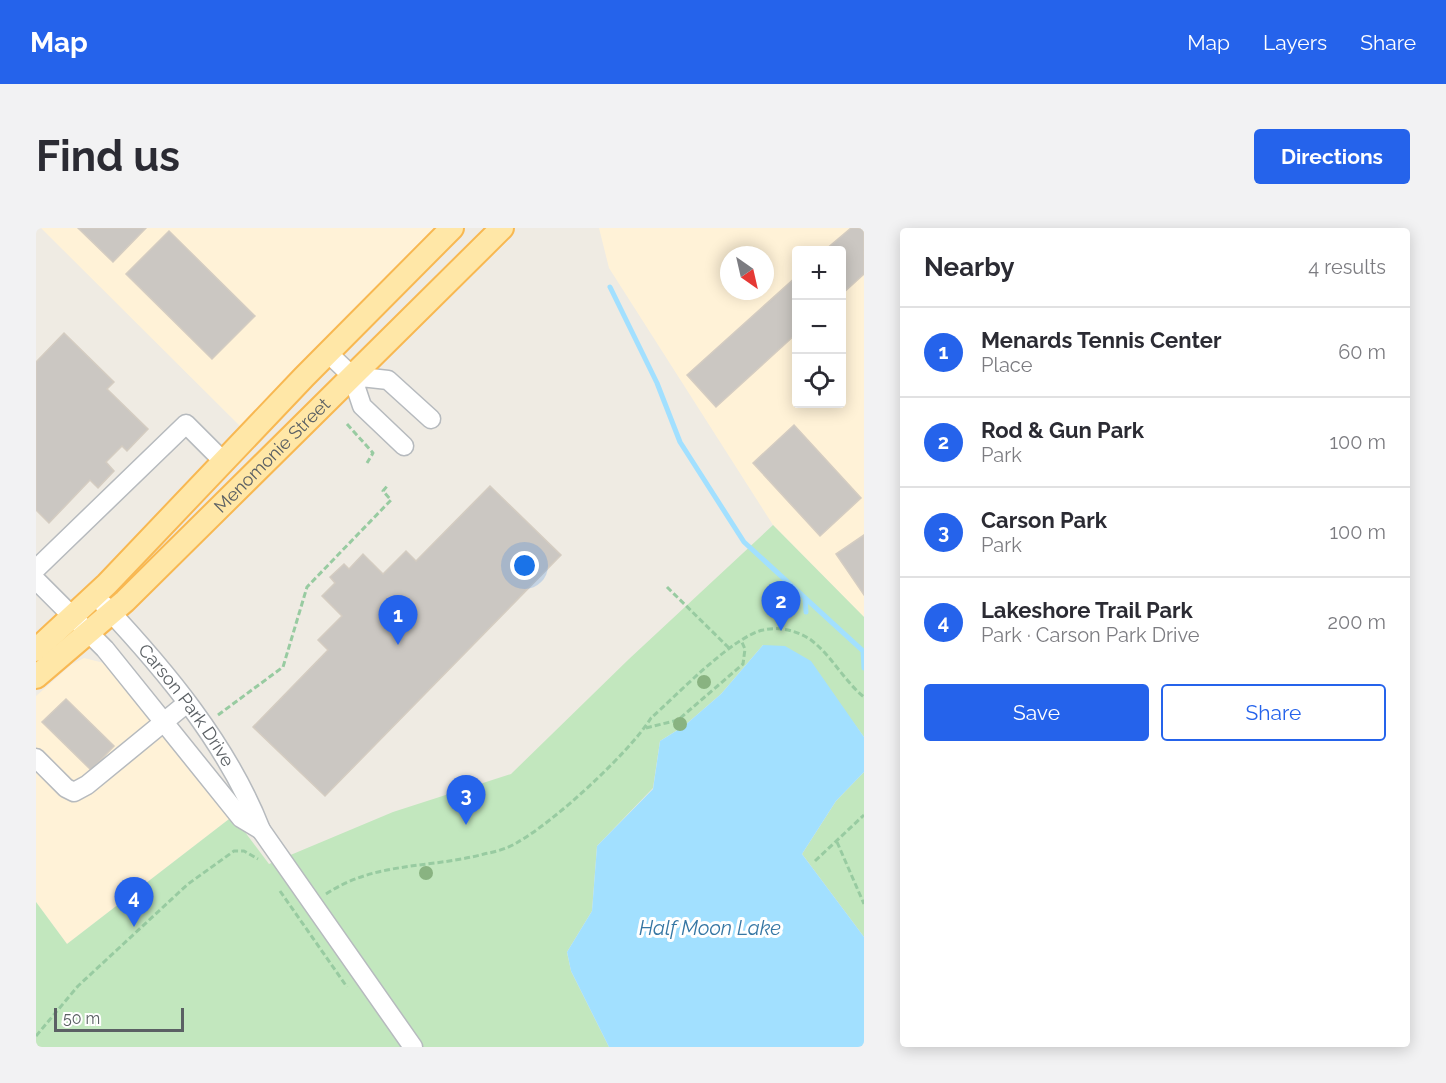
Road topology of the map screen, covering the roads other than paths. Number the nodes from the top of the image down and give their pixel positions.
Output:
1 (452, 228) edge
2 (502, 228) edge
3 (328, 352) junction
4 (352, 376) junction
5 (431, 418) dead end
6 (404, 446) dead end
7 (223, 461) junction
8 (36, 569) edge
9 (36, 580) edge
10 (95, 595) junction
11 (111, 613) junction
12 (73, 615) junction
13 (88, 632) junction
14 (36, 650) edge
15 (36, 677) edge
16 (187, 703) junction
17 (164, 720) junction
18 (36, 758) edge
19 (261, 830) junction
20 (413, 1047) edge

1 - 3 main road, Menomonie Street
2 - 4 main road, Menomonie Street
3 - 4 street
3 - 7 main road, Menomonie Street
4 - 5 street
4 - 6 street
4 - 11 main road, Menomonie Street
7 - 8 street
7 - 10 main road, Menomonie Street
9 - 12 street, Carson Park Drive
10 - 11 street, Carson Park Drive
10 - 12 main road, Menomonie Street
11 - 13 main road, Menomonie Street
11 - 16 street, Carson Park Drive
12 - 13 street, Carson Park Drive
12 - 14 main road, Menomonie Street
13 - 15 main road, Menomonie Street
13 - 17 street, Carson Park Drive
16 - 17 street
16 - 19 street, Carson Park Drive
17 - 18 street
17 - 19 street, Carson Park Drive
19 - 20 street, Carson Park Drive

